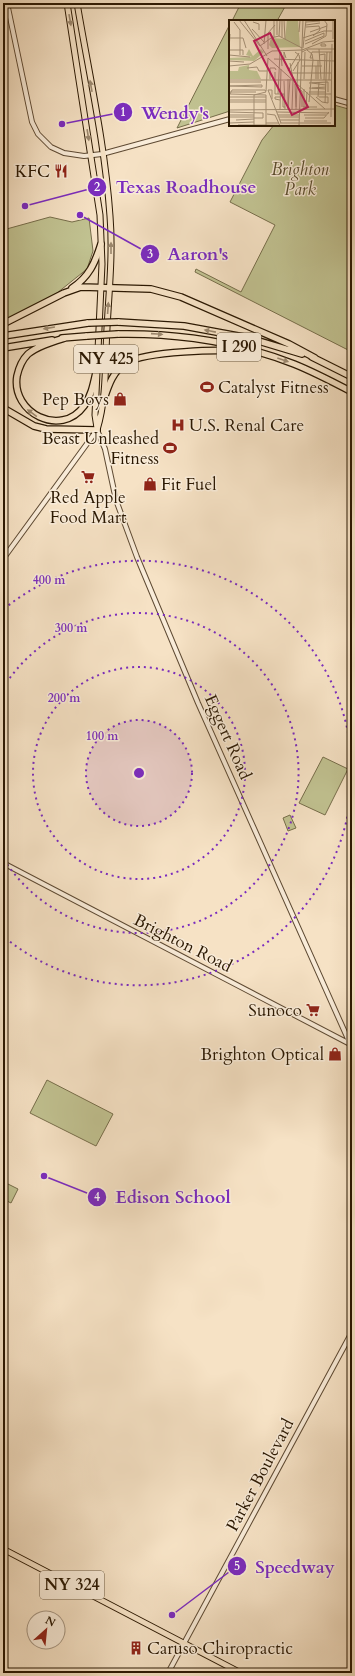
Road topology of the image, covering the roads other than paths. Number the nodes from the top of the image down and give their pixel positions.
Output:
1 (7, 3) edge
2 (67, 3) edge
3 (77, 3) edge
4 (335, 99) edge
5 (352, 104) edge
6 (229, 119) edge
7 (102, 154) junction
8 (92, 156) junction
9 (101, 244) junction
10 (110, 286) junction
11 (101, 287) junction
12 (64, 293) junction
13 (3, 324) edge
14 (3, 336) edge
15 (64, 338) junction
16 (3, 348) edge
17 (263, 353) junction
18 (315, 358) junction
19 (97, 368) junction
20 (352, 377) edge
21 (352, 392) edge
22 (103, 402) junction
23 (3, 408) edge
24 (97, 430) junction
25 (3, 559) edge
26 (3, 863) edge
27 (351, 1046) edge
28 (352, 1332) edge
29 (3, 1549) edge
30 (184, 1644) junction
31 (168, 1673) edge
32 (241, 1673) edge

1 - 8 street
2 -> 8 main road, NY 425
7 -> 3 main road, NY 425
4 - 5 street
6 - 7 street
7 - 8 street
10 -> 7 main road, NY 425
8 - 9 main road, NY 425
9 - 11 main road, NY 425
9 - 12 highway
10 - 11 highway
10 - 18 highway
22 -> 10 main road, NY 425
11 - 12 highway
11 - 19 main road, NY 425
12 - 13 highway
18 -> 14 highway, I 290, bridge
15 - 16 highway, I 290
15 -> 17 highway, I 290, bridge
19 -> 15 highway
17 -> 21 highway, I 290
17 - 22 highway
18 - 20 highway, I 290
19 - 24 main road
22 - 24 main road, NY 425
23 - 24 highway
24 - 25 street
24 - 27 street, Eggert Road
26 - 27 street, Brighton Road
28 - 30 street, Parker Boulevard
29 - 30 main road, NY 324
30 - 31 street, Parker Boulevard
30 - 32 main road, NY 324

